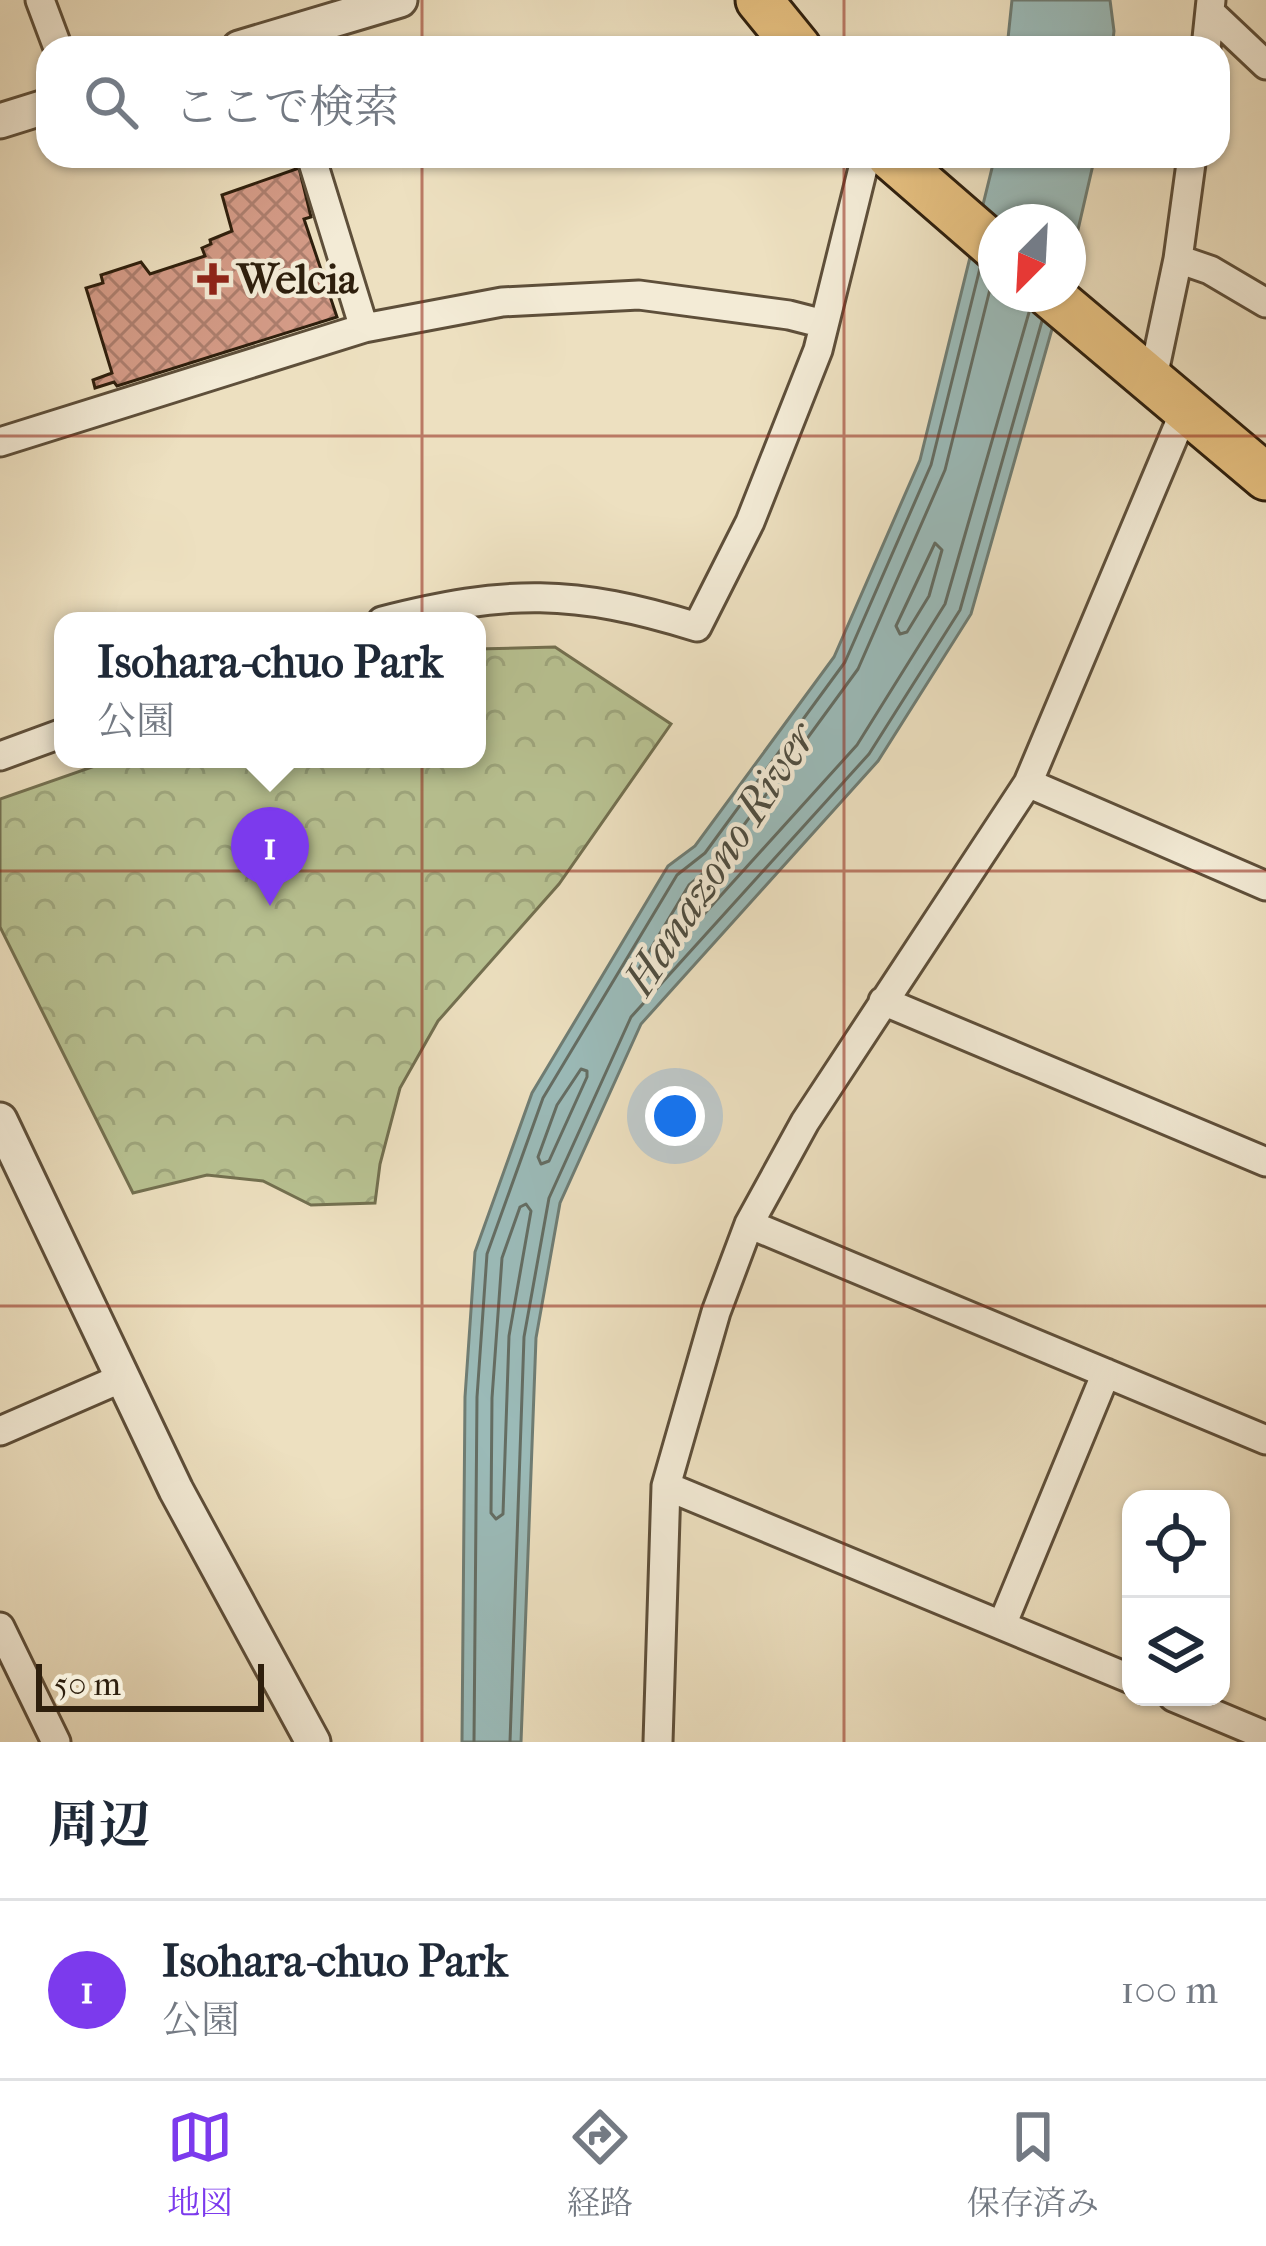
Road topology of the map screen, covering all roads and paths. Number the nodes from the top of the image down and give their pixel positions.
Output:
1 (40, 0) edge
2 (400, 0) edge
3 (759, 0) edge
4 (1211, 6) edge
5 (54, 36) edge
6 (296, 36) edge
7 (788, 36) edge
8 (1207, 36) edge
9 (1266, 65) edge
10 (36, 110) edge
11 (0, 121) edge
12 (315, 168) edge
13 (863, 168) edge
14 (903, 168) edge
15 (1190, 168) edge
16 (978, 232) edge
17 (1178, 260) junction
18 (1266, 303) edge
19 (1070, 312) edge
20 (824, 324) junction
21 (364, 328) junction
22 (1158, 387) junction
23 (0, 442) edge
24 (1266, 477) edge
25 (417, 612) edge
26 (54, 737) edge
27 (0, 756) edge
28 (1028, 783) junction
29 (1266, 886) edge
30 (883, 1001) junction
31 (0, 1120) edge
32 (1266, 1162) edge
33 (749, 1224) junction
34 (1106, 1373) junction
35 (122, 1378) junction
36 (0, 1431) edge
37 (1266, 1440) edge
38 (666, 1486) junction
39 (1002, 1625) junction
40 (0, 1627) edge
41 (1122, 1675) edge
42 (1194, 1706) edge
43 (1266, 1736) edge
44 (56, 1742) edge
45 (313, 1742) edge
46 (658, 1742) edge

1 - 5 street
2 - 6 street
3 - 7 main road
4 - 8 street
4 - 9 street
10 - 11 street
12 - 21 street
13 - 20 street
14 - 16 main road
15 - 17 street
17 - 18 street
17 - 22 street
19 - 22 main road
20 - 21 street
20 - 25 street
21 - 23 street
22 - 24 main road
22 - 28 street
26 - 27 street
28 - 29 street
28 - 30 street
30 - 32 street
30 - 33 street
31 - 35 street
33 - 34 street
33 - 38 street
34 - 37 street
34 - 39 street
35 - 36 street
35 - 45 street
38 - 39 street
38 - 46 street
39 - 41 street
40 - 44 street
42 - 43 street

